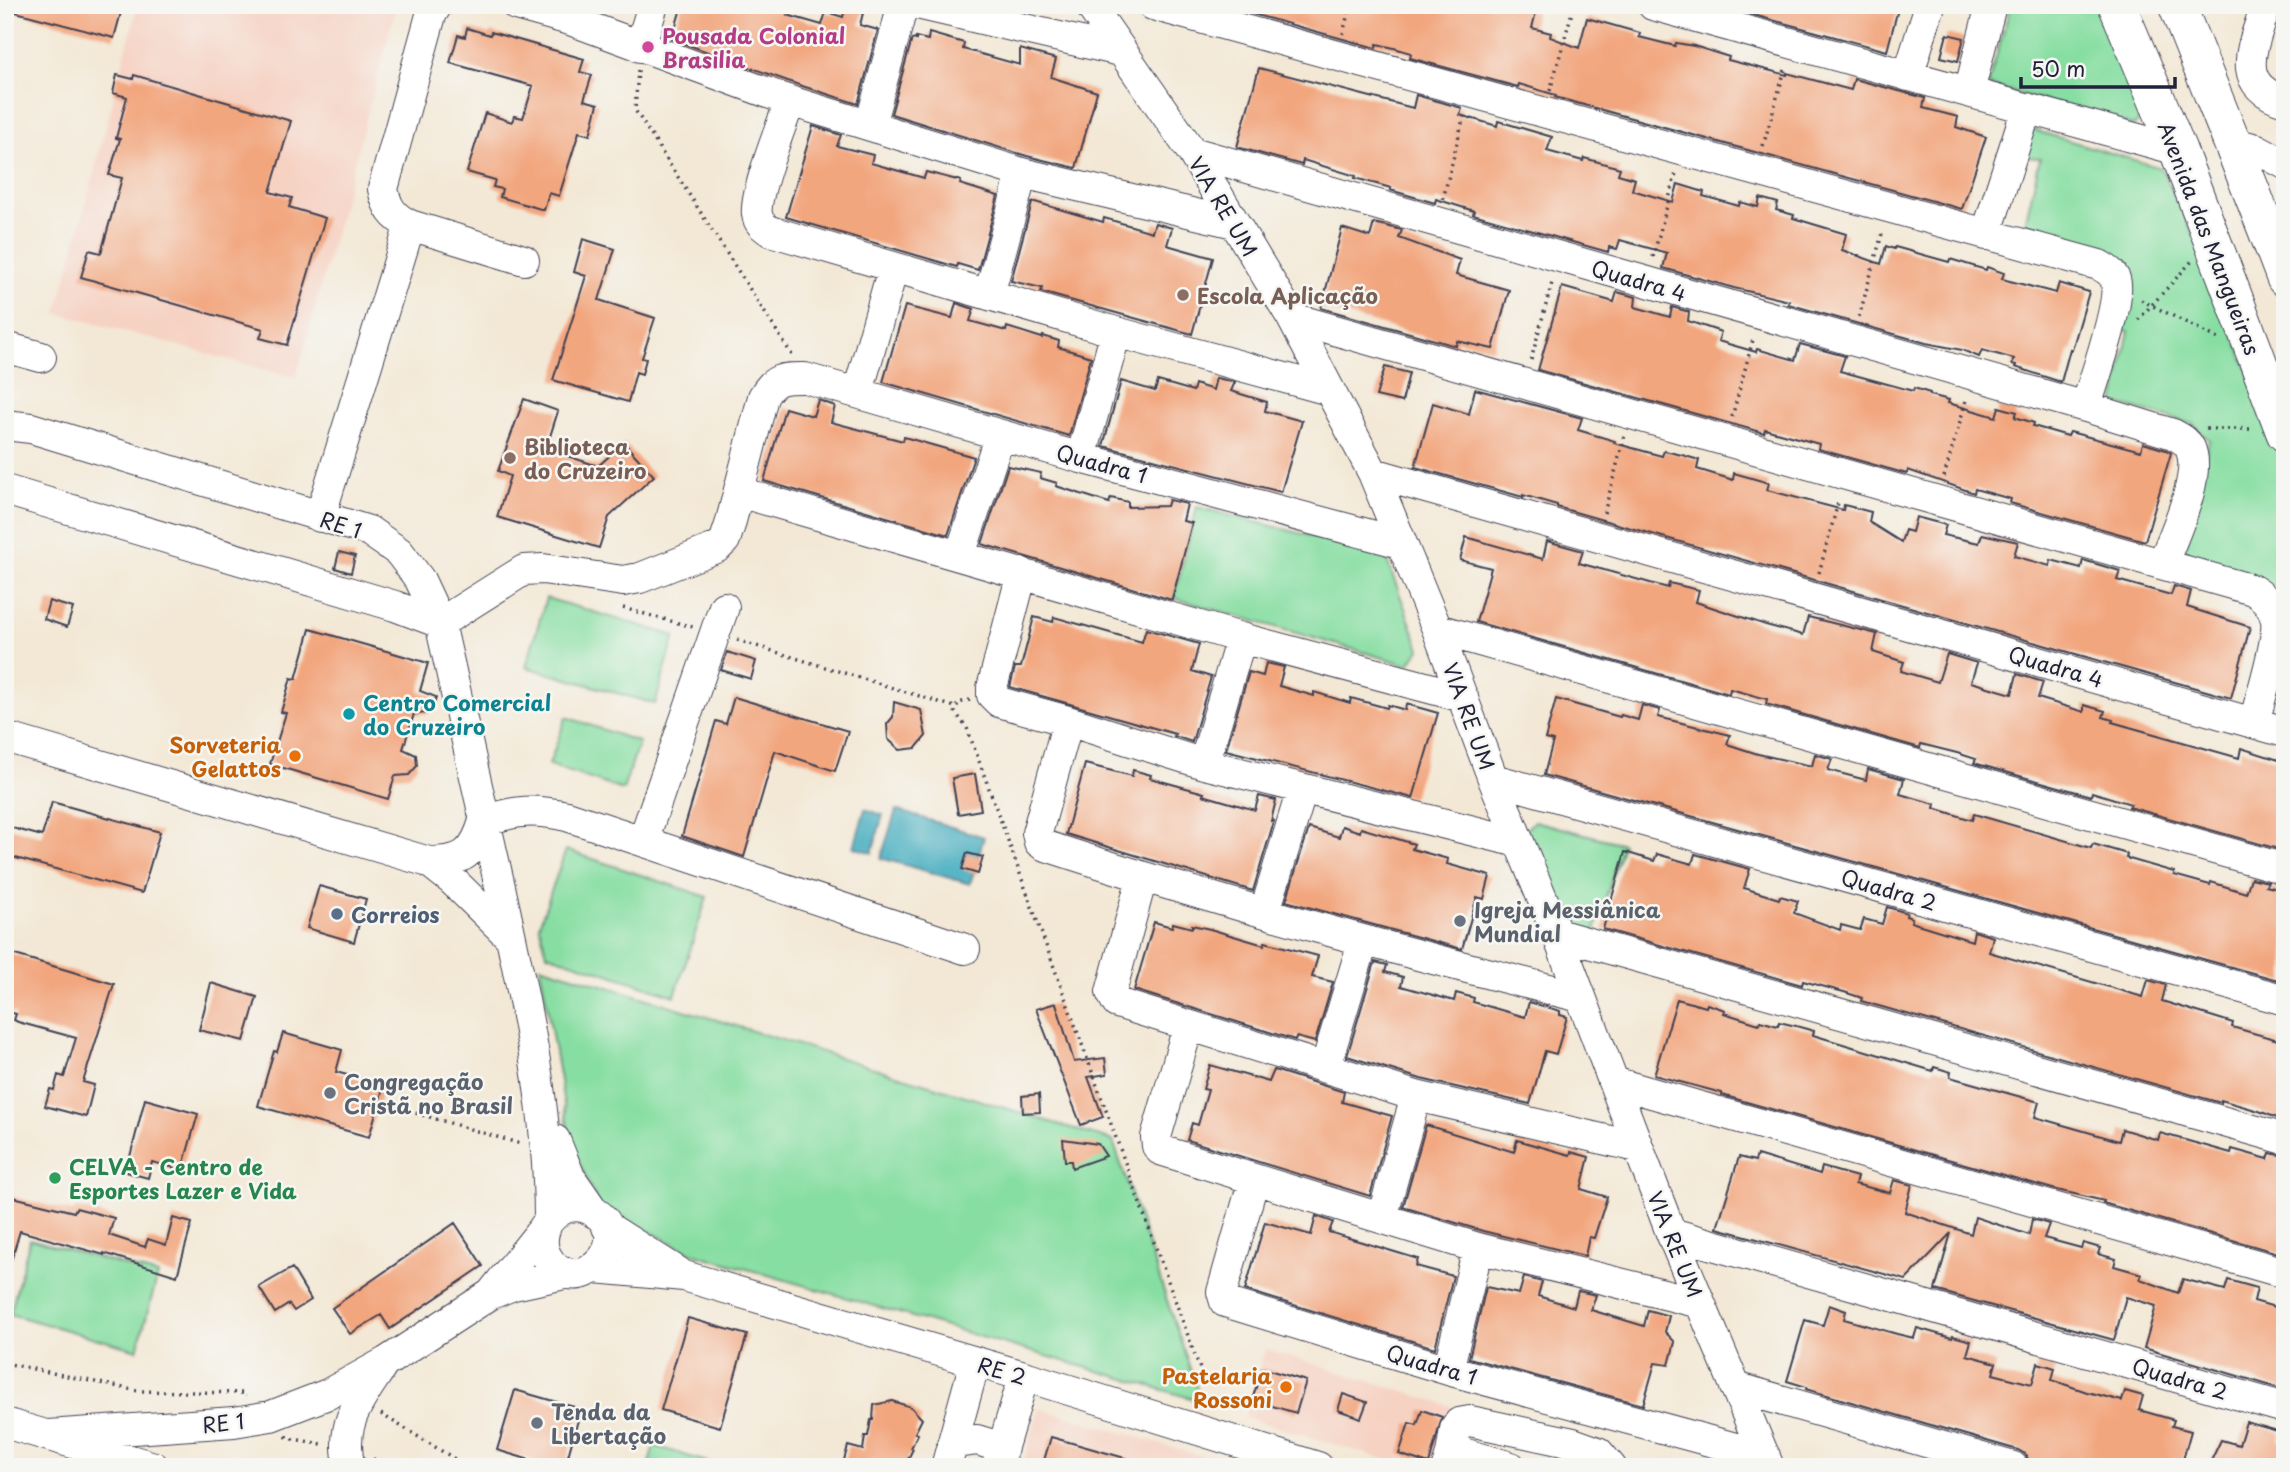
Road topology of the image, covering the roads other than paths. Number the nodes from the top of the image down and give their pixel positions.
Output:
1 (437, 5) edge
2 (516, 5) edge
3 (653, 5) edge
4 (903, 5) edge
5 (921, 5) edge
6 (1090, 5) edge
7 (1153, 5) edge
8 (1653, 5) edge
9 (1930, 5) edge
10 (1991, 5) edge
11 (2266, 5) edge
12 (2179, 10) edge
13 (2123, 18) edge
14 (640, 47) junction
15 (1120, 51) junction
16 (1908, 76) junction
17 (1969, 92) junction
18 (790, 101) junction
19 (2285, 101) edge
20 (2027, 108) junction
21 (2162, 112) junction
22 (870, 125) junction
23 (2135, 138) junction
24 (2230, 142) junction
25 (2178, 150) junction
26 (1192, 152) junction
27 (2285, 164) edge
28 (2285, 171) edge
29 (1022, 173) junction
30 (2249, 182) junction
31 (1234, 223) junction
32 (410, 225) junction
33 (1986, 235) junction
34 (524, 260) dead end
35 (893, 268) junction
36 (2285, 278) edge
37 (989, 295) junction
38 (1292, 318) junction
39 (1116, 332) junction
40 (5, 347) edge
41 (41, 357) dead end
42 (1329, 390) junction
43 (858, 392) junction
44 (2086, 407) junction
45 (5, 425) edge
46 (2285, 433) edge
47 (1000, 435) junction
48 (1081, 458) junction
49 (1373, 473) junction
50 (5, 490) edge
51 (739, 492) junction
52 (320, 517) junction
53 (1401, 543) junction
54 (960, 555) junction
55 (2163, 563) junction
56 (1023, 573) junction
57 (724, 607) dead end
58 (440, 624) junction
59 (1437, 629) junction
60 (1241, 638) junction
61 (1462, 697) junction
62 (1068, 720) junction
63 (2255, 722) junction
64 (2285, 732) edge
65 (5, 737) edge
66 (1204, 764) junction
67 (1493, 779) junction
68 (1303, 790) junction
69 (484, 821) junction
70 (643, 841) junction
71 (1518, 842) junction
72 (429, 862) junction
73 (2285, 869) edge
74 (1142, 878) junction
75 (1265, 911) junction
76 (1557, 934) junction
77 (512, 939) junction
78 (1363, 942) junction
79 (965, 950) dead end
80 (1580, 997) junction
81 (2285, 1000) edge
82 (1188, 1027) junction
83 (1325, 1068) junction
84 (1613, 1082) junction
85 (1416, 1096) junction
86 (542, 1104) junction
87 (2285, 1139) edge
88 (1637, 1147) junction
89 (1254, 1179) junction
90 (1382, 1218) junction
91 (601, 1220) junction
92 (547, 1223) junction
93 (1671, 1233) junction
94 (1478, 1248) junction
95 (582, 1270) junction
96 (2285, 1273) edge
97 (684, 1276) junction
98 (491, 1294) junction
99 (1700, 1303) junction
100 (386, 1362) junction
101 (975, 1362) junction
102 (1448, 1370) junction
103 (1024, 1376) junction
104 (1735, 1387) junction
105 (2285, 1408) edge
106 (5, 1423) edge
107 (48, 1435) junction
108 (950, 1455) edge
109 (1000, 1457) edge
110 (1449, 1460) edge
111 (1767, 1461) edge
112 (154, 1467) edge
113 (350, 1467) edge
114 (1318, 1467) edge
115 (1511, 1467) edge
116 (1611, 1467) edge
117 (2013, 1467) edge

1 - 32 street
2 - 14 street
3 - 14 street
4 - 22 street
5 - 15 street
6 - 15 street, VIA RE UM
7 - 33 street
8 - 16 street
9 - 16 street
10 - 17 street
11 - 19 street
12 - 13 main road
12 - 24 main road
13 - 21 main road, Avenida das Mangueiras
14 - 18 street
15 - 26 street, VIA RE UM
16 - 17 street
17 - 20 street
18 - 22 street
18 - 35 street
20 - 23 street
20 - 33 street
21 - 23 street
21 - 25 main road, Avenida das Mangueiras
22 - 29 street
23 - 25 street
24 - 27 street
24 - 30 main road
25 - 46 main road, Avenida das Mangueiras
26 - 31 street, VIA RE UM
26 - 44 street, Quadra 4
28 - 30 street
29 - 31 street
29 - 37 street
30 - 36 main road
31 - 38 street, VIA RE UM
32 - 34 street
32 - 52 street
33 - 44 street
35 - 37 street
35 - 43 street
37 - 39 street
38 - 42 street, VIA RE UM
38 - 55 street
39 - 42 street
39 - 48 street
40 - 41 street
42 - 49 street, VIA RE UM
43 - 47 street, Quadra 1
43 - 51 street, Quadra 1
44 - 55 street, Quadra 4
45 - 52 street, RE 1
47 - 48 street, Quadra 1
47 - 54 street
48 - 53 street, Quadra 1
49 - 53 street, VIA RE UM
49 - 63 street, Quadra 4
50 - 58 street
51 - 54 street
51 - 58 street
52 - 58 street, RE 1
53 - 59 street, VIA RE UM
54 - 56 street
55 - 63 street
56 - 60 street
56 - 62 street
57 - 70 street
58 - 69 street, RE 1
59 - 61 street, VIA RE UM
59 - 73 street
60 - 61 street
60 - 66 street
61 - 67 street, VIA RE UM
62 - 66 street
62 - 74 street
63 - 64 street, Quadra 4
65 - 72 street
66 - 68 street
67 - 71 street, VIA RE UM
67 - 81 street, Quadra 2
68 - 71 street
68 - 75 street
69 - 70 street
69 - 72 street
69 - 77 street, RE 1
70 - 79 street
71 - 76 street, VIA RE UM
72 - 77 street
74 - 75 street
74 - 82 street
75 - 78 street
76 - 80 street, VIA RE UM
76 - 87 street
77 - 86 street, RE 1
78 - 80 street
78 - 83 street
80 - 84 street, VIA RE UM
82 - 83 street
82 - 89 street
83 - 85 street
84 - 88 street, VIA RE UM
84 - 96 street
85 - 88 street
85 - 90 street
86 - 91 street, RE 1
86 - 92 street, RE 1
88 - 93 street, VIA RE UM
89 - 90 street
89 - 102 street, Quadra 1
90 - 94 street
91 - 92 street
91 - 95 street
91 - 97 street, RE 2
92 - 95 street
92 - 98 street, RE 1
93 - 99 street, VIA RE UM
93 - 105 street, Quadra 2
94 - 99 street
94 - 102 street
95 - 97 street, RE 2
95 - 98 street, RE 1
97 - 101 street, RE 2
98 - 100 street, RE 1
99 - 104 street, VIA RE UM
100 - 107 street, RE 1
100 - 113 street, RE 1
101 - 103 street, RE 2
101 - 108 street
102 - 111 street, Quadra 1
103 - 109 street
103 - 114 street, RE 2
104 - 111 street, VIA RE UM
104 - 117 street
106 - 107 street
107 - 112 street
108 - 109 street
110 - 115 street
110 - 116 street

